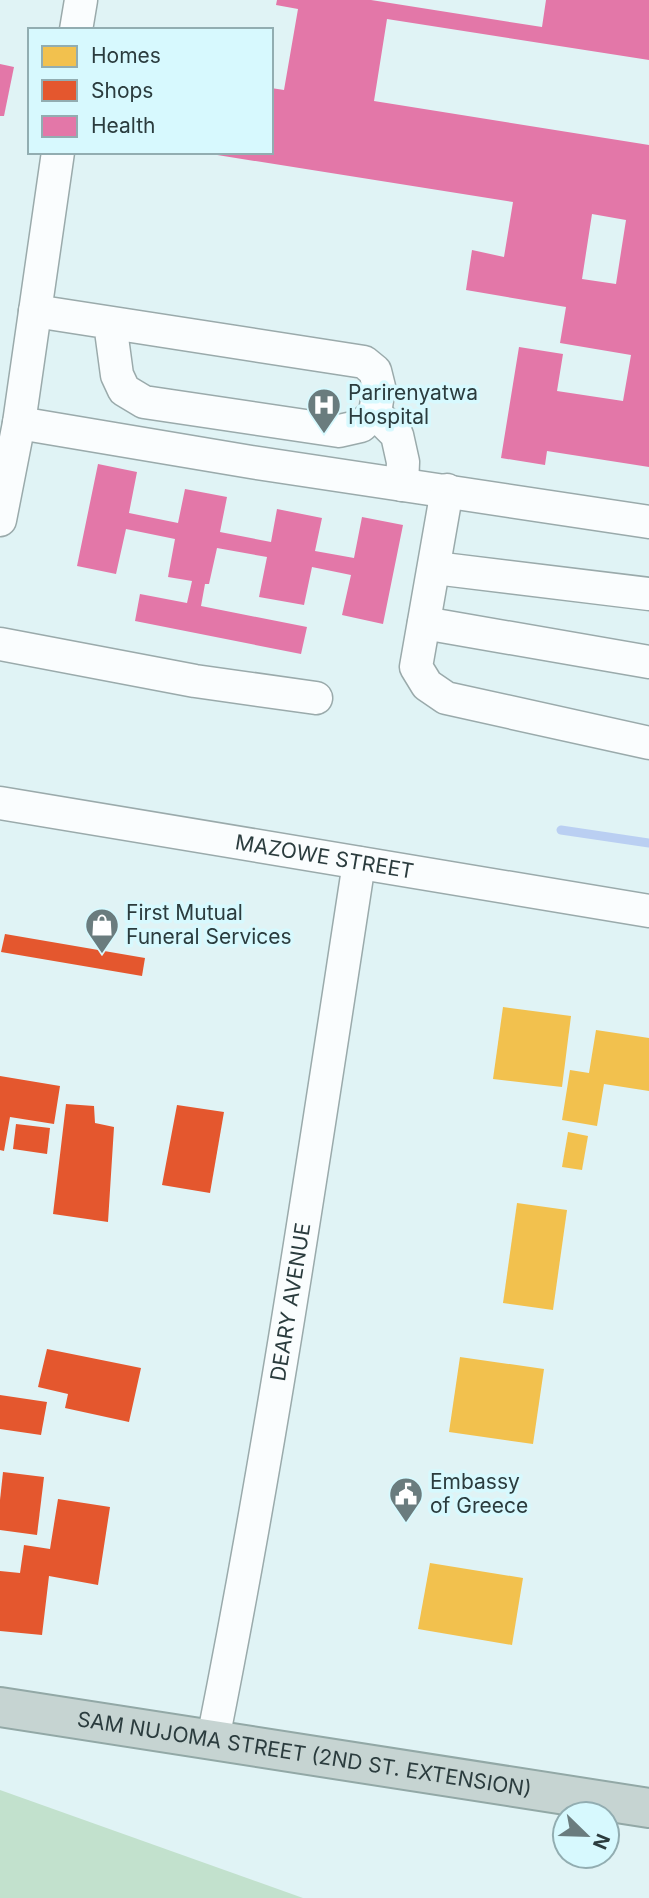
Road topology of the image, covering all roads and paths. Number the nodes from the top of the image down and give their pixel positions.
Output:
1 (81, 0) edge
2 (76, 28) edge
3 (58, 154) edge
4 (35, 311) junction
5 (110, 323) junction
6 (375, 413) junction
7 (19, 423) junction
8 (401, 485) junction
9 (447, 490) junction
10 (0, 520) edge
11 (649, 522) edge
12 (435, 568) junction
13 (649, 594) edge
14 (424, 623) junction
15 (0, 644) edge
16 (649, 662) edge
17 (316, 698) dead end
18 (649, 743) edge
19 (0, 803) edge
20 (359, 863) junction
21 (649, 911) edge
22 (0, 1707) edge
23 (213, 1739) junction
24 (649, 1808) edge

1 - 2 street
3 - 4 street
4 - 5 street
4 - 7 street
5 - 6 street
5 - 6 street
6 - 8 street
7 - 8 street
7 - 10 street
8 - 9 street
9 - 11 street
9 - 12 street
12 - 13 street
12 - 14 street
14 - 16 street
14 - 18 street
15 - 17 street
19 - 20 street, MAZOWE STREET
20 - 21 street, MAZOWE STREET
20 - 23 street, DEARY AVENUE
22 - 23 highway, SAM NUJOMA STREET (2ND ST. EXTENSION)
23 - 24 highway, SAM NUJOMA STREET (2ND ST. EXTENSION)

